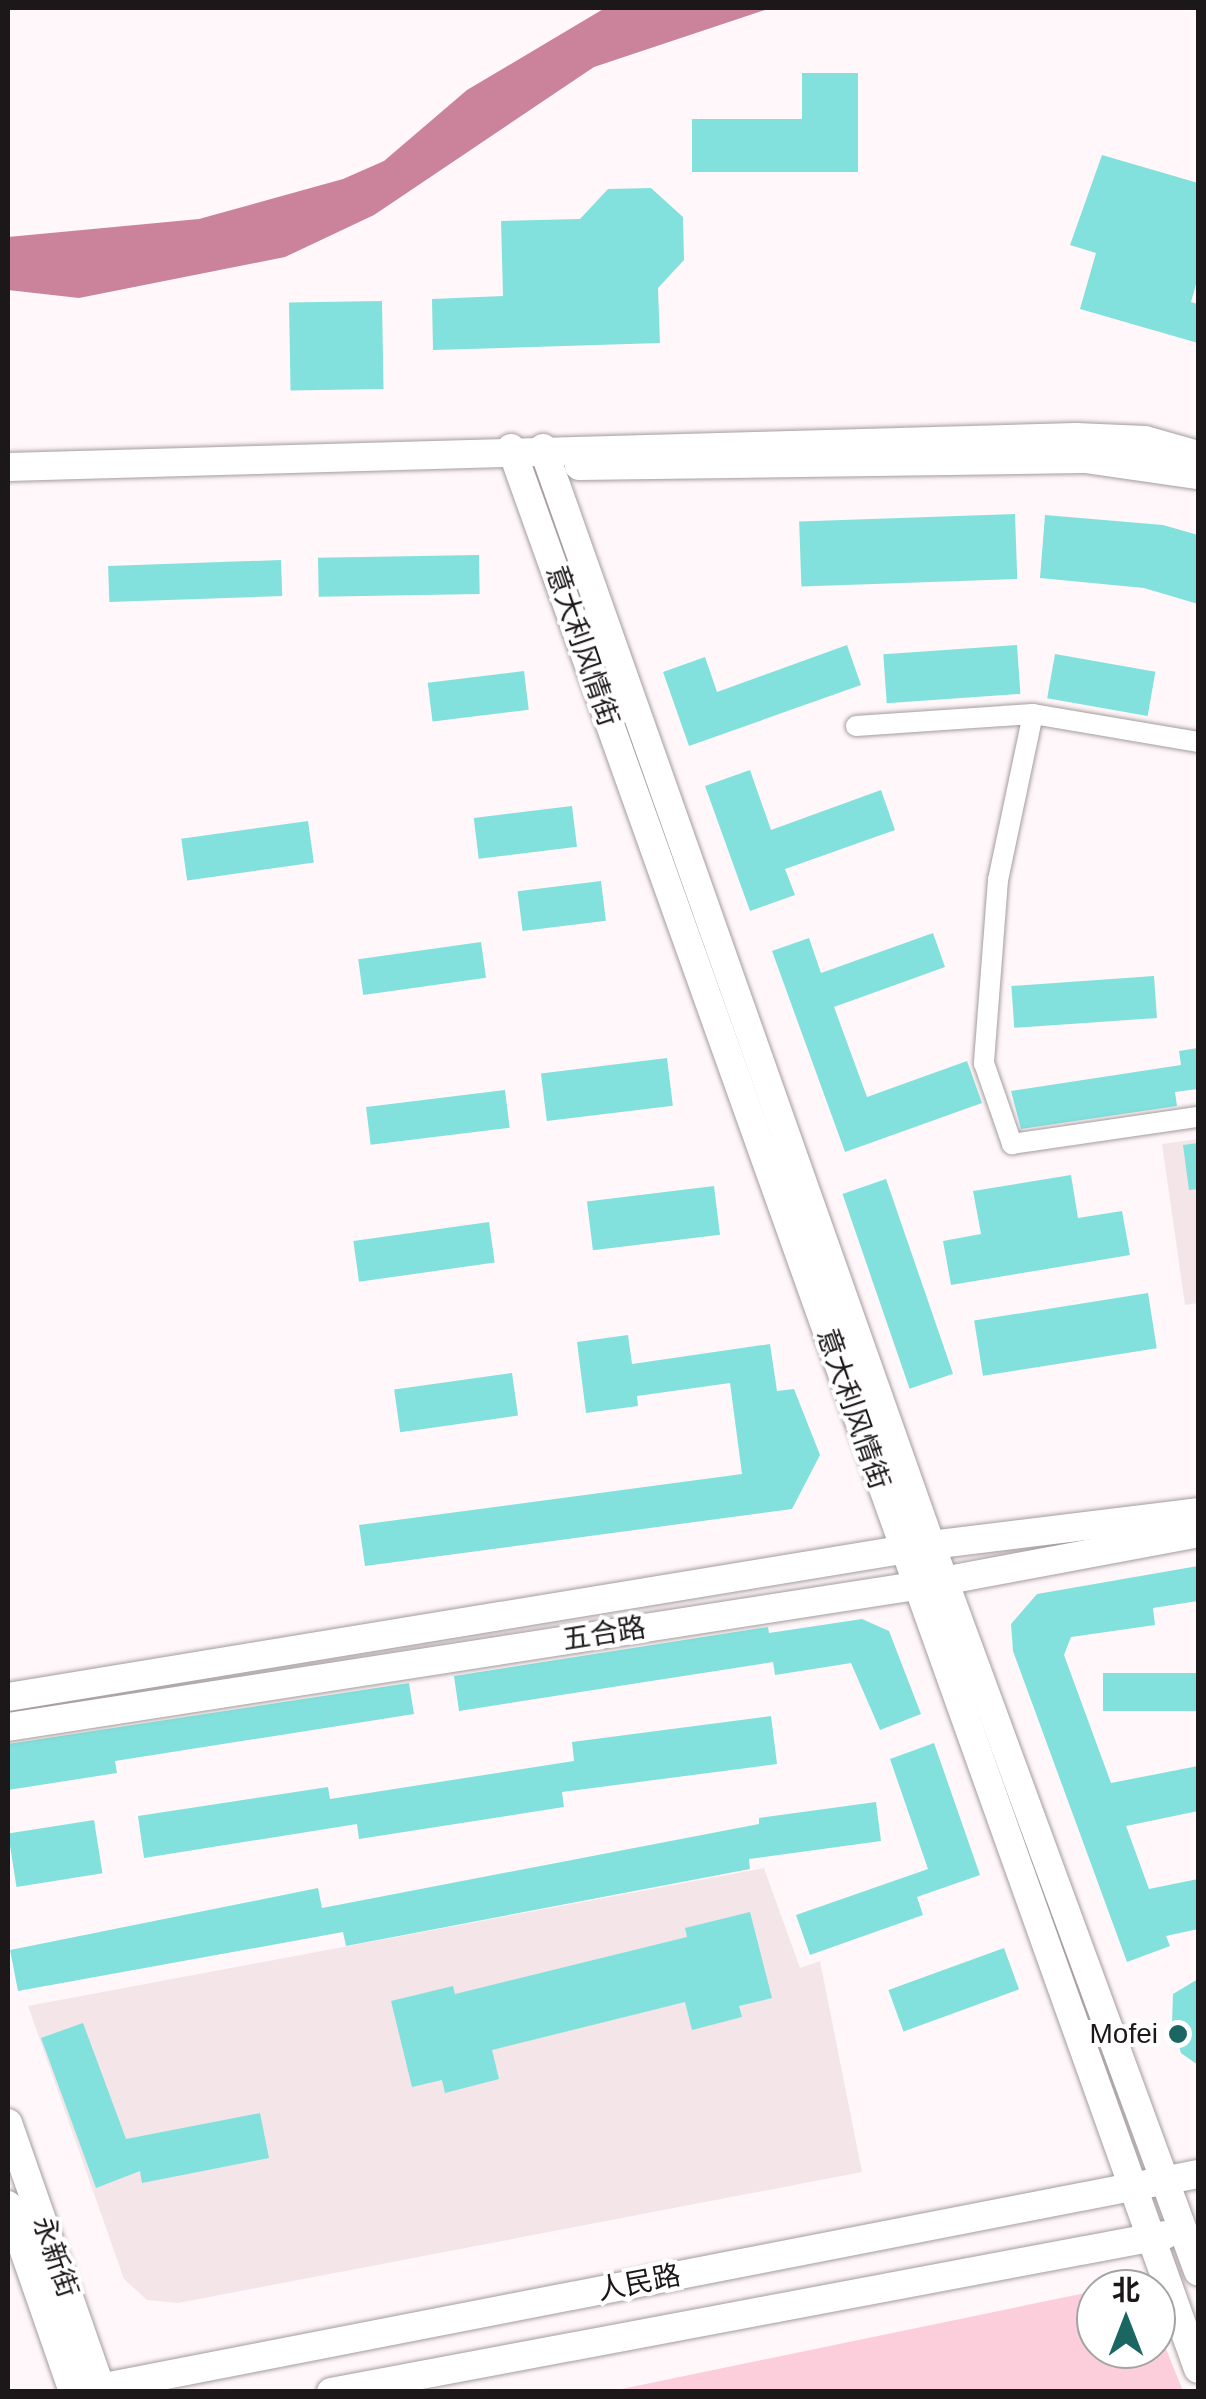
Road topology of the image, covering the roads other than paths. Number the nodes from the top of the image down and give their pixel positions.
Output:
1 (1198, 454) edge
2 (515, 457) junction
3 (545, 457) junction
4 (8, 467) edge
5 (1198, 475) edge
6 (8, 486) edge
7 (1033, 714) junction
8 (856, 726) dead end
9 (1198, 742) edge
10 (1198, 1117) edge
11 (1198, 1512) edge
12 (1198, 1533) edge
13 (916, 1547) junction
14 (930, 1582) junction
15 (8, 1697) edge
16 (8, 1727) edge
17 (8, 2123) edge
18 (1198, 2174) edge
19 (1165, 2180) junction
20 (1133, 2186) junction
21 (8, 2205) edge
22 (1191, 2230) edge
23 (1149, 2238) junction
24 (1198, 2272) edge
25 (1198, 2368) edge
26 (89, 2390) edge
27 (331, 2392) edge

1 - 3 street
2 - 3 street
2 - 4 street
2 - 6 street
2 - 13 street, 意大利风情街
3 - 5 street
3 - 13 street, 意大利风情街
7 - 8 street
7 - 9 street
7 - 10 street
11 - 13 street, 五合路
12 - 14 street, 五合路
13 - 14 street, 意大利风情街
13 - 15 street, 五合路
14 - 16 street, 五合路
14 - 19 street, 意大利风情街
14 - 20 street, 意大利风情街
17 - 26 street, 永新街
18 - 19 street, 人民路
19 - 20 street, 人民路
19 - 22 street, 意大利风情街
20 - 23 street, 意大利风情街
20 - 26 street, 人民路
21 - 26 street, 永新街
22 - 23 street, 人民路
22 - 24 street, 意大利风情街
23 - 25 street, 意大利风情街
23 - 27 street, 人民路

